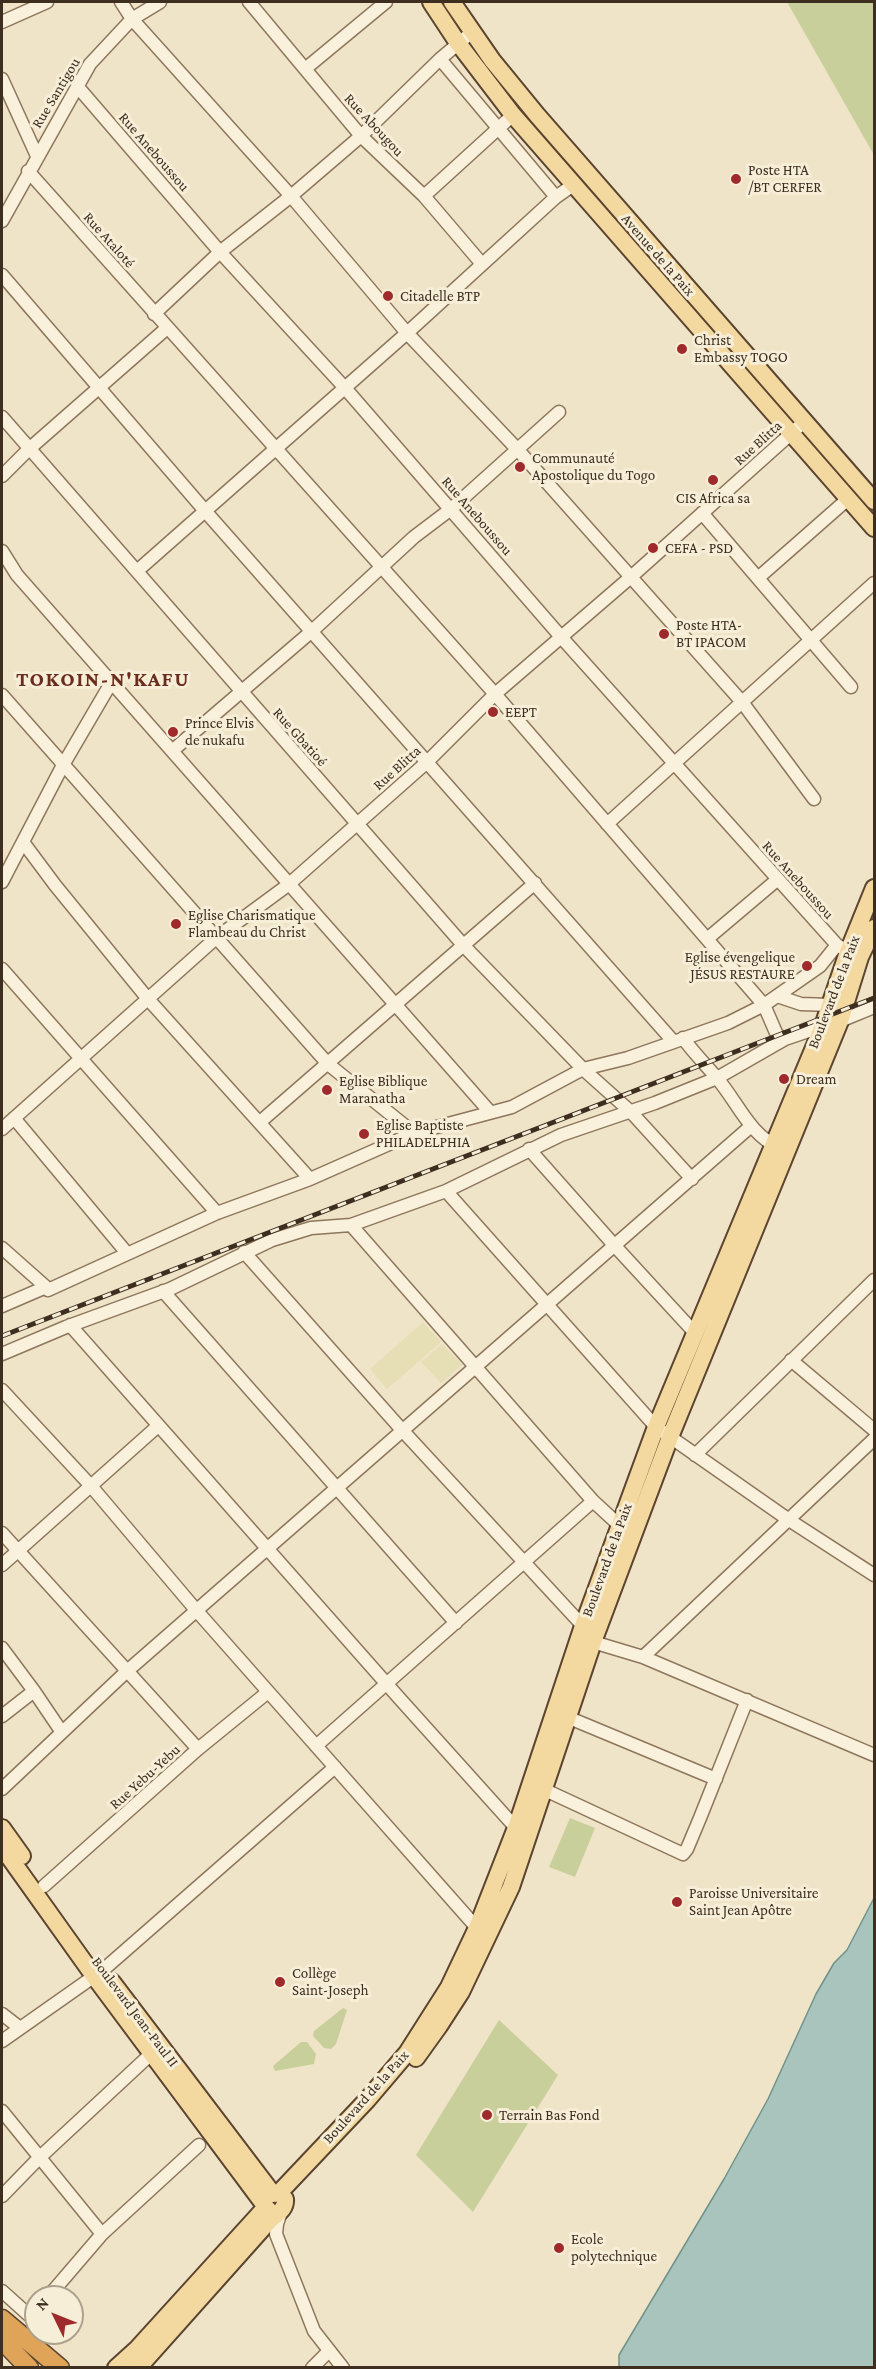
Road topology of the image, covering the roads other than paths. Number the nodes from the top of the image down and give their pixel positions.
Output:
1 (46, 2) edge
2 (121, 2) edge
3 (160, 2) edge
4 (249, 2) edge
5 (386, 2) edge
6 (431, 2) edge
7 (452, 2) edge
8 (132, 19) junction
9 (2, 22) edge
10 (472, 32) junction
11 (458, 43) junction
12 (440, 59) junction
13 (305, 69) junction
14 (2, 79) edge
15 (77, 87) junction
16 (513, 116) junction
17 (497, 130) junction
18 (361, 136) junction
19 (37, 156) junction
20 (28, 171) junction
21 (573, 185) junction
22 (291, 196) junction
23 (424, 196) junction
24 (556, 197) junction
25 (2, 221) edge
26 (220, 252) junction
27 (482, 264) junction
28 (2, 275) edge
29 (154, 314) junction
30 (167, 328) junction
31 (407, 333) junction
32 (345, 388) junction
33 (99, 389) junction
34 (559, 412) dead end
35 (2, 417) edge
36 (799, 427) junction
37 (29, 449) junction
38 (274, 449) junction
39 (518, 450) junction
40 (2, 476) edge
41 (849, 498) junction
42 (874, 501) edge
43 (452, 509) junction
44 (206, 512) junction
45 (702, 513) junction
46 (874, 528) edge
47 (2, 551) edge
48 (382, 567) junction
49 (137, 571) junction
50 (632, 576) junction
51 (758, 578) junction
52 (874, 583) edge
53 (312, 631) junction
54 (562, 638) junction
55 (811, 640) junction
56 (111, 683) junction
57 (851, 687) dead end
58 (240, 692) junction
59 (495, 694) junction
60 (2, 695) edge
61 (742, 702) junction
62 (172, 751) junction
63 (426, 763) junction
64 (675, 763) junction
65 (63, 765) junction
66 (814, 799) dead end
67 (357, 824) junction
68 (607, 824) junction
69 (23, 842) junction
70 (778, 879) junction
71 (2, 882) edge
72 (535, 883) junction
73 (288, 885) junction
74 (874, 888) edge
75 (874, 928) edge
76 (216, 938) junction
77 (707, 939) junction
78 (464, 946) junction
79 (848, 951) junction
80 (2, 969) edge
81 (777, 996) junction
82 (148, 999) junction
83 (764, 1005) junction
84 (396, 1006) junction
85 (874, 1007) edge
86 (830, 1017) junction
87 (785, 1039) junction
88 (678, 1040) junction
89 (81, 1058) junction
90 (328, 1064) junction
91 (582, 1069) junction
92 (717, 1077) junction
93 (490, 1112) junction
94 (630, 1112) junction
95 (14, 1118) junction
96 (260, 1122) junction
97 (750, 1127) junction
98 (2, 1129) edge
99 (414, 1133) junction
100 (780, 1148) junction
101 (529, 1149) junction
102 (310, 1179) junction
103 (692, 1179) junction
104 (446, 1191) junction
105 (216, 1213) junction
106 (351, 1225) junction
107 (614, 1245) junction
108 (2, 1248) edge
109 (126, 1252) junction
110 (244, 1252) junction
111 (874, 1280) edge
112 (46, 1287) junction
113 (163, 1291) junction
114 (547, 1304) junction
115 (2, 1306) edge
116 (70, 1326) junction
117 (695, 1333) junction
118 (2, 1354) edge
119 (791, 1360) junction
120 (475, 1366) junction
121 (2, 1390) edge
122 (158, 1426) junction
123 (402, 1430) junction
124 (874, 1430) edge
125 (663, 1432) junction
126 (874, 1439) edge
127 (695, 1455) junction
128 (91, 1486) junction
129 (337, 1488) junction
130 (592, 1501) junction
131 (789, 1520) junction
132 (619, 1525) junction
133 (2, 1533) edge
134 (267, 1549) junction
135 (17, 1552) junction
136 (524, 1563) junction
137 (2, 1565) edge
138 (874, 1575) edge
139 (196, 1610) junction
140 (456, 1623) junction
141 (583, 1626) junction
142 (593, 1642) junction
143 (2, 1648) edge
144 (643, 1658) junction
145 (126, 1672) junction
146 (387, 1684) junction
147 (34, 1690) junction
148 (268, 1692) junction
149 (747, 1700) junction
150 (2, 1716) edge
151 (567, 1717) junction
152 (61, 1731) junction
153 (316, 1746) junction
154 (198, 1749) junction
155 (874, 1755) edge
156 (335, 1767) junction
157 (716, 1779) junction
158 (2, 1789) edge
159 (543, 1789) junction
160 (2, 1828) edge
161 (523, 1830) junction
162 (2, 1847) edge
163 (44, 1886) junction
164 (477, 1928) junction
165 (98, 1973) junction
166 (2, 2014) edge
167 (20, 2028) junction
168 (2, 2042) edge
169 (151, 2054) junction
170 (2, 2111) edge
171 (200, 2145) dead end
172 (39, 2158) junction
173 (2, 2196) edge
174 (275, 2203) junction
175 (102, 2234) junction
176 (58, 2285) edge
177 (2, 2291) edge
178 (24, 2308) edge
179 (24, 2320) edge
180 (6, 2330) edge
181 (328, 2352) junction
182 (29, 2367) edge
183 (60, 2367) edge
184 (116, 2367) edge
185 (138, 2367) edge
186 (312, 2367) edge
187 (343, 2367) edge

1 - 9 street
2 - 8 street
3 - 8 street, Rue Santigou
4 - 13 street, Rue Abougou
5 - 13 street
6 - 11 main road
7 - 10 main road, Avenue de la Paix
8 - 15 street, Rue Santigou
8 - 22 street
10 - 11 street
10 - 36 main road, Avenue de la Paix
11 - 12 street
11 - 16 main road
12 - 17 street
12 - 18 street
13 - 18 street, Rue Abougou
14 - 19 street
15 - 19 street, Rue Santigou
15 - 26 street, Rue Aneboussou
16 - 17 street
16 - 21 main road
17 - 23 street
17 - 24 street
18 - 22 street
18 - 23 street, Rue Abougou
19 - 20 street, Rue Santigou
20 - 25 street, Rue Santigou
20 - 29 street, Rue Ataloté
21 - 24 street
21 - 36 main road
22 - 26 street
22 - 31 street
23 - 27 street, Rue Abougou
24 - 27 street
26 - 29 street
26 - 32 street, Rue Aneboussou
27 - 31 street
28 - 33 street
29 - 30 street, Rue Ataloté
30 - 33 street
30 - 38 street, Rue Ataloté
31 - 32 street
31 - 39 street
32 - 38 street
32 - 43 street, Rue Aneboussou
33 - 37 street
33 - 44 street
34 - 39 street
35 - 37 street, Rue Gbatioé
36 - 41 main road
36 - 42 main road, Avenue de la Paix
36 - 45 street, Rue Blitta
37 - 40 street
37 - 49 street, Rue Gbatioé
38 - 44 street
38 - 48 street, Rue Ataloté
39 - 43 street
39 - 50 street
41 - 46 main road
41 - 51 street
43 - 48 street
43 - 54 street, Rue Aneboussou
44 - 49 street
44 - 53 street
45 - 50 street, Rue Blitta
45 - 51 street
47 - 56 street
48 - 53 street
48 - 59 street, Rue Ataloté
49 - 58 street, Rue Gbatioé
50 - 54 street, Rue Blitta
50 - 61 street
51 - 55 street
52 - 55 street
53 - 58 street
53 - 63 street
54 - 59 street, Rue Blitta
54 - 64 street, Rue Aneboussou
55 - 57 street
55 - 61 street
56 - 62 street
56 - 65 street
58 - 62 street
58 - 67 street, Rue Gbatioé
59 - 63 street, Rue Blitta
59 - 68 street, Rue Ataloté
60 - 65 street
61 - 64 street
61 - 66 street
62 - 73 street
63 - 67 street, Rue Blitta
63 - 72 street
64 - 68 street
64 - 70 street, Rue Aneboussou
65 - 69 street
65 - 76 street
67 - 73 street, Rue Blitta
67 - 78 street, Rue Gbatioé
68 - 77 street, Rue Ataloté
69 - 71 street
69 - 82 street
70 - 77 street
70 - 79 street, Rue Aneboussou
72 - 78 street
72 - 88 street
73 - 76 street, Rue Blitta
73 - 84 street
74 - 79 main road, Boulevard de la Paix
75 - 79 main road, Boulevard de la Paix
76 - 82 street, Rue Blitta
76 - 90 street
77 - 83 street, Rue Ataloté
78 - 84 street
78 - 91 street, Rue Gbatioé
79 - 81 street
79 - 86 main road, Boulevard de la Paix
80 - 89 street
81 - 83 street
81 - 86 street
82 - 89 street, Rue Blitta
82 - 96 street
83 - 87 street, Rue Ataloté
83 - 88 street
84 - 90 street
84 - 93 street
85 - 86 street
86 - 87 street
86 - 100 main road, Boulevard de la Paix
87 - 92 street
88 - 91 street
88 - 92 street
89 - 95 street, Rue Blitta
89 - 105 street
90 - 96 street
90 - 99 street
91 - 93 street
91 - 94 street, Rue Gbatioé
92 - 94 street
92 - 97 street
93 - 99 street
94 - 101 street
94 - 103 street, Rue Gbatioé
95 - 98 street, Rue Blitta
95 - 109 street
96 - 102 street
97 - 100 street
97 - 103 street
99 - 102 street
100 - 117 main road, Boulevard de la Paix
100 - 125 main road, Boulevard de la Paix
101 - 104 street
101 - 107 street
102 - 105 street
103 - 107 street
104 - 106 street
104 - 114 street
105 - 109 street
106 - 110 street
106 - 120 street
107 - 114 street
107 - 117 street
108 - 112 street
109 - 112 street
110 - 113 street
110 - 123 street
111 - 119 street
112 - 115 street
113 - 116 street
113 - 129 street
114 - 120 street
114 - 125 street
116 - 118 street
116 - 122 street
117 - 125 main road, Boulevard de la Paix
119 - 124 street
119 - 127 street
120 - 123 street
120 - 130 street
121 - 128 street
122 - 128 street
122 - 134 street
123 - 129 street
123 - 136 street
125 - 127 street
125 - 132 main road, Boulevard de la Paix
125 - 142 main road, Boulevard de la Paix
126 - 131 street
127 - 131 street
128 - 135 street
128 - 139 street
129 - 134 street
129 - 140 street
130 - 132 street
130 - 136 street
131 - 138 street
131 - 144 street
132 - 141 main road, Boulevard de la Paix
133 - 135 street
134 - 139 street
134 - 146 street
135 - 137 street
135 - 145 street
136 - 140 street
136 - 141 street
139 - 145 street
139 - 148 street
140 - 146 street
141 - 161 main road, Boulevard de la Paix
142 - 144 street
142 - 151 main road, Boulevard de la Paix
143 - 147 street
144 - 149 street
145 - 152 street
145 - 154 street
146 - 153 street
146 - 161 street
147 - 150 street
147 - 152 street
148 - 153 street
148 - 154 street, Rue Yebu-Yebu
149 - 155 street
149 - 157 street
151 - 157 street
151 - 159 main road, Boulevard de la Paix
152 - 158 street
153 - 156 street
154 - 163 street, Rue Yebu-Yebu
156 - 164 street
156 - 165 street
157 - 159 street
159 - 161 main road, Boulevard de la Paix
160 - 163 main road, Boulevard Jean-Paul II
161 - 164 main road, Boulevard de la Paix
161 - 174 main road, Boulevard de la Paix
162 - 165 main road, Boulevard Jean-Paul II
163 - 165 main road, Boulevard Jean-Paul II
164 - 174 main road, Boulevard de la Paix
165 - 167 street
165 - 169 main road, Boulevard Jean-Paul II
165 - 174 main road, Boulevard Jean-Paul II
166 - 167 street
167 - 168 street
169 - 172 street
169 - 174 main road, Boulevard Jean-Paul II
170 - 172 street
171 - 175 street
172 - 173 street
172 - 175 street
174 - 181 street
174 - 184 main road, Boulevard de la Paix
174 - 185 main road, Boulevard de la Paix
175 - 176 street
177 - 178 street
179 - 180 street
180 - 182 highway
180 - 183 highway
181 - 186 street
181 - 187 street

